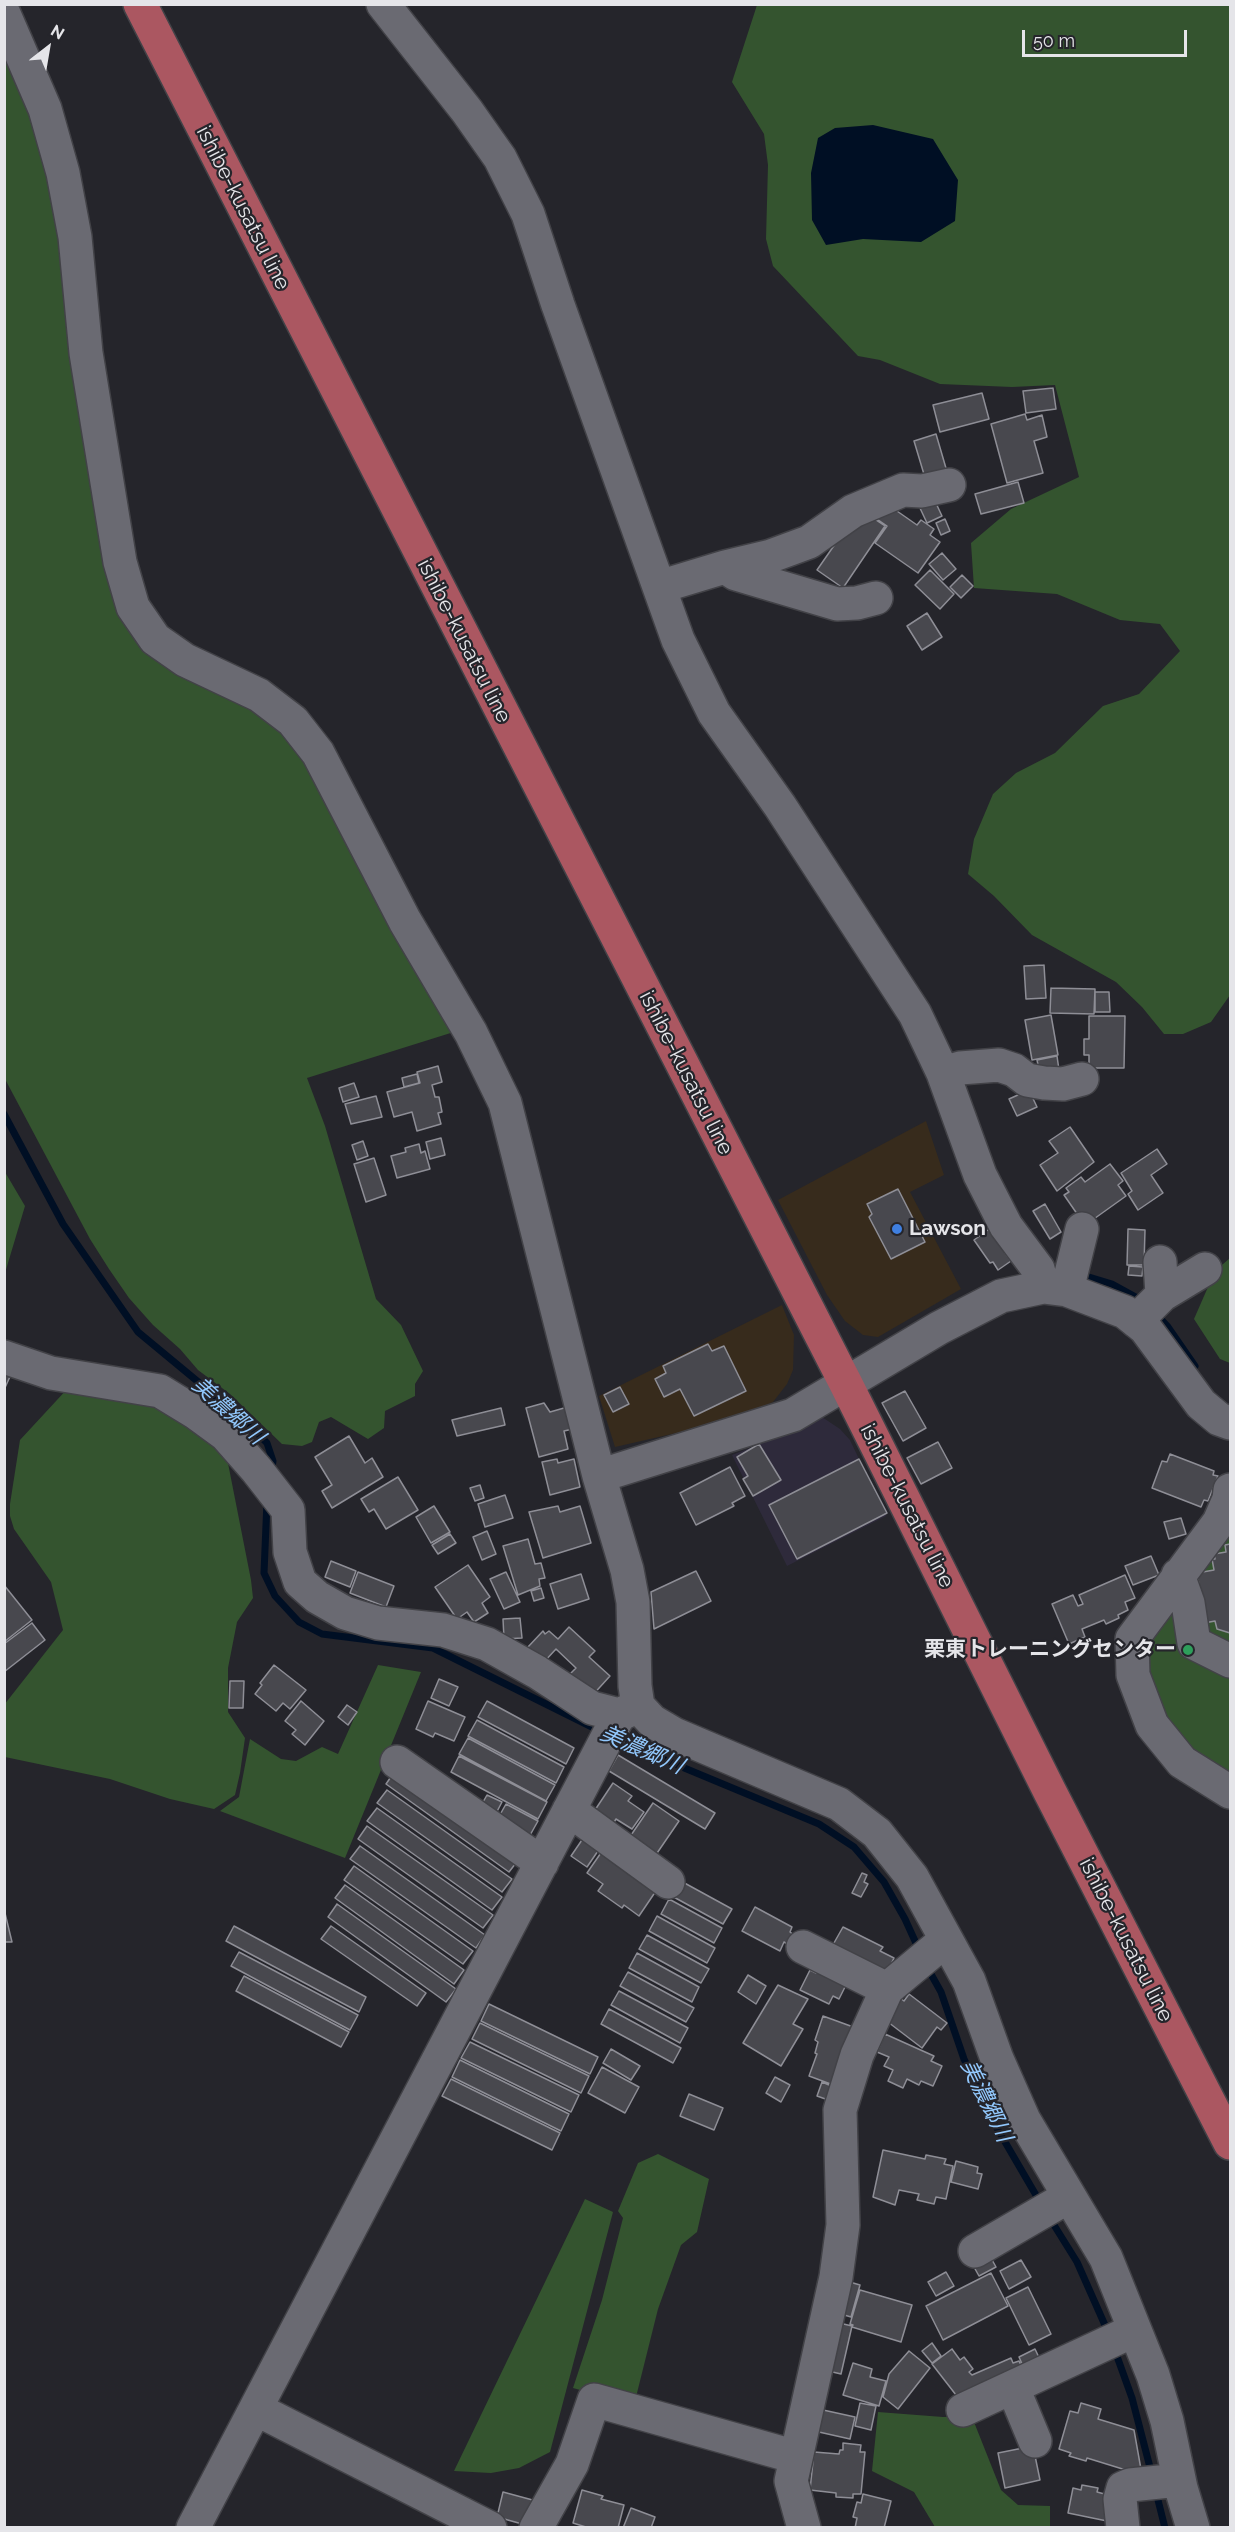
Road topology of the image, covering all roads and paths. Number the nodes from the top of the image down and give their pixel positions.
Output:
1 (140, 4) edge
2 (383, 4) edge
3 (4, 14) edge
4 (949, 485) dead end
5 (725, 567) junction
6 (664, 586) junction
7 (876, 598) dead end
8 (951, 1071) junction
9 (1082, 1079) dead end
10 (1082, 1229) dead end
11 (1160, 1262) dead end
12 (1205, 1269) dead end
13 (1063, 1280) junction
14 (1150, 1307) junction
15 (4, 1357) edge
16 (845, 1382) junction
17 (1230, 1424) edge
18 (599, 1476) junction
19 (1230, 1490) edge
20 (1178, 1575) junction
21 (1230, 1661) edge
22 (618, 1723) junction
23 (397, 1762) dead end
24 (1230, 1792) edge
25 (569, 1810) junction
26 (542, 1863) junction
27 (668, 1882) dead end
28 (803, 1947) dead end
29 (920, 1963) junction
30 (1230, 2143) edge
31 (1052, 2206) junction
32 (975, 2252) dead end
33 (1119, 2337) junction
34 (1012, 2388) junction
35 (255, 2409) junction
36 (963, 2410) dead end
37 (1035, 2441) dead end
38 (796, 2457) junction
39 (1163, 2482) junction
40 (193, 2528) edge
41 (490, 2528) edge
42 (536, 2528) edge
43 (804, 2528) edge
44 (1123, 2528) edge
45 (1193, 2528) edge

1 - 16 main road, ishibe-kusatsu line
2 - 6 street
3 - 18 street
4 - 5 street
5 - 6 street
5 - 7 street
6 - 8 street
8 - 9 street
8 - 13 street
10 - 13 street
11 - 14 street
12 - 14 street
13 - 14 street
13 - 16 street
14 - 17 street
15 - 22 street
16 - 18 street
16 - 30 main road, ishibe-kusatsu line
18 - 22 street
19 - 20 street
20 - 21 street
20 - 24 street
22 - 25 street
22 - 29 street
23 - 26 street
25 - 26 street
25 - 27 street
26 - 35 street
28 - 29 street
29 - 31 street
29 - 38 street
31 - 32 street
31 - 33 street
33 - 34 street
33 - 39 street
34 - 36 street
34 - 37 street
35 - 40 street
35 - 41 street
38 - 42 street
38 - 43 street
39 - 44 street
39 - 45 street

